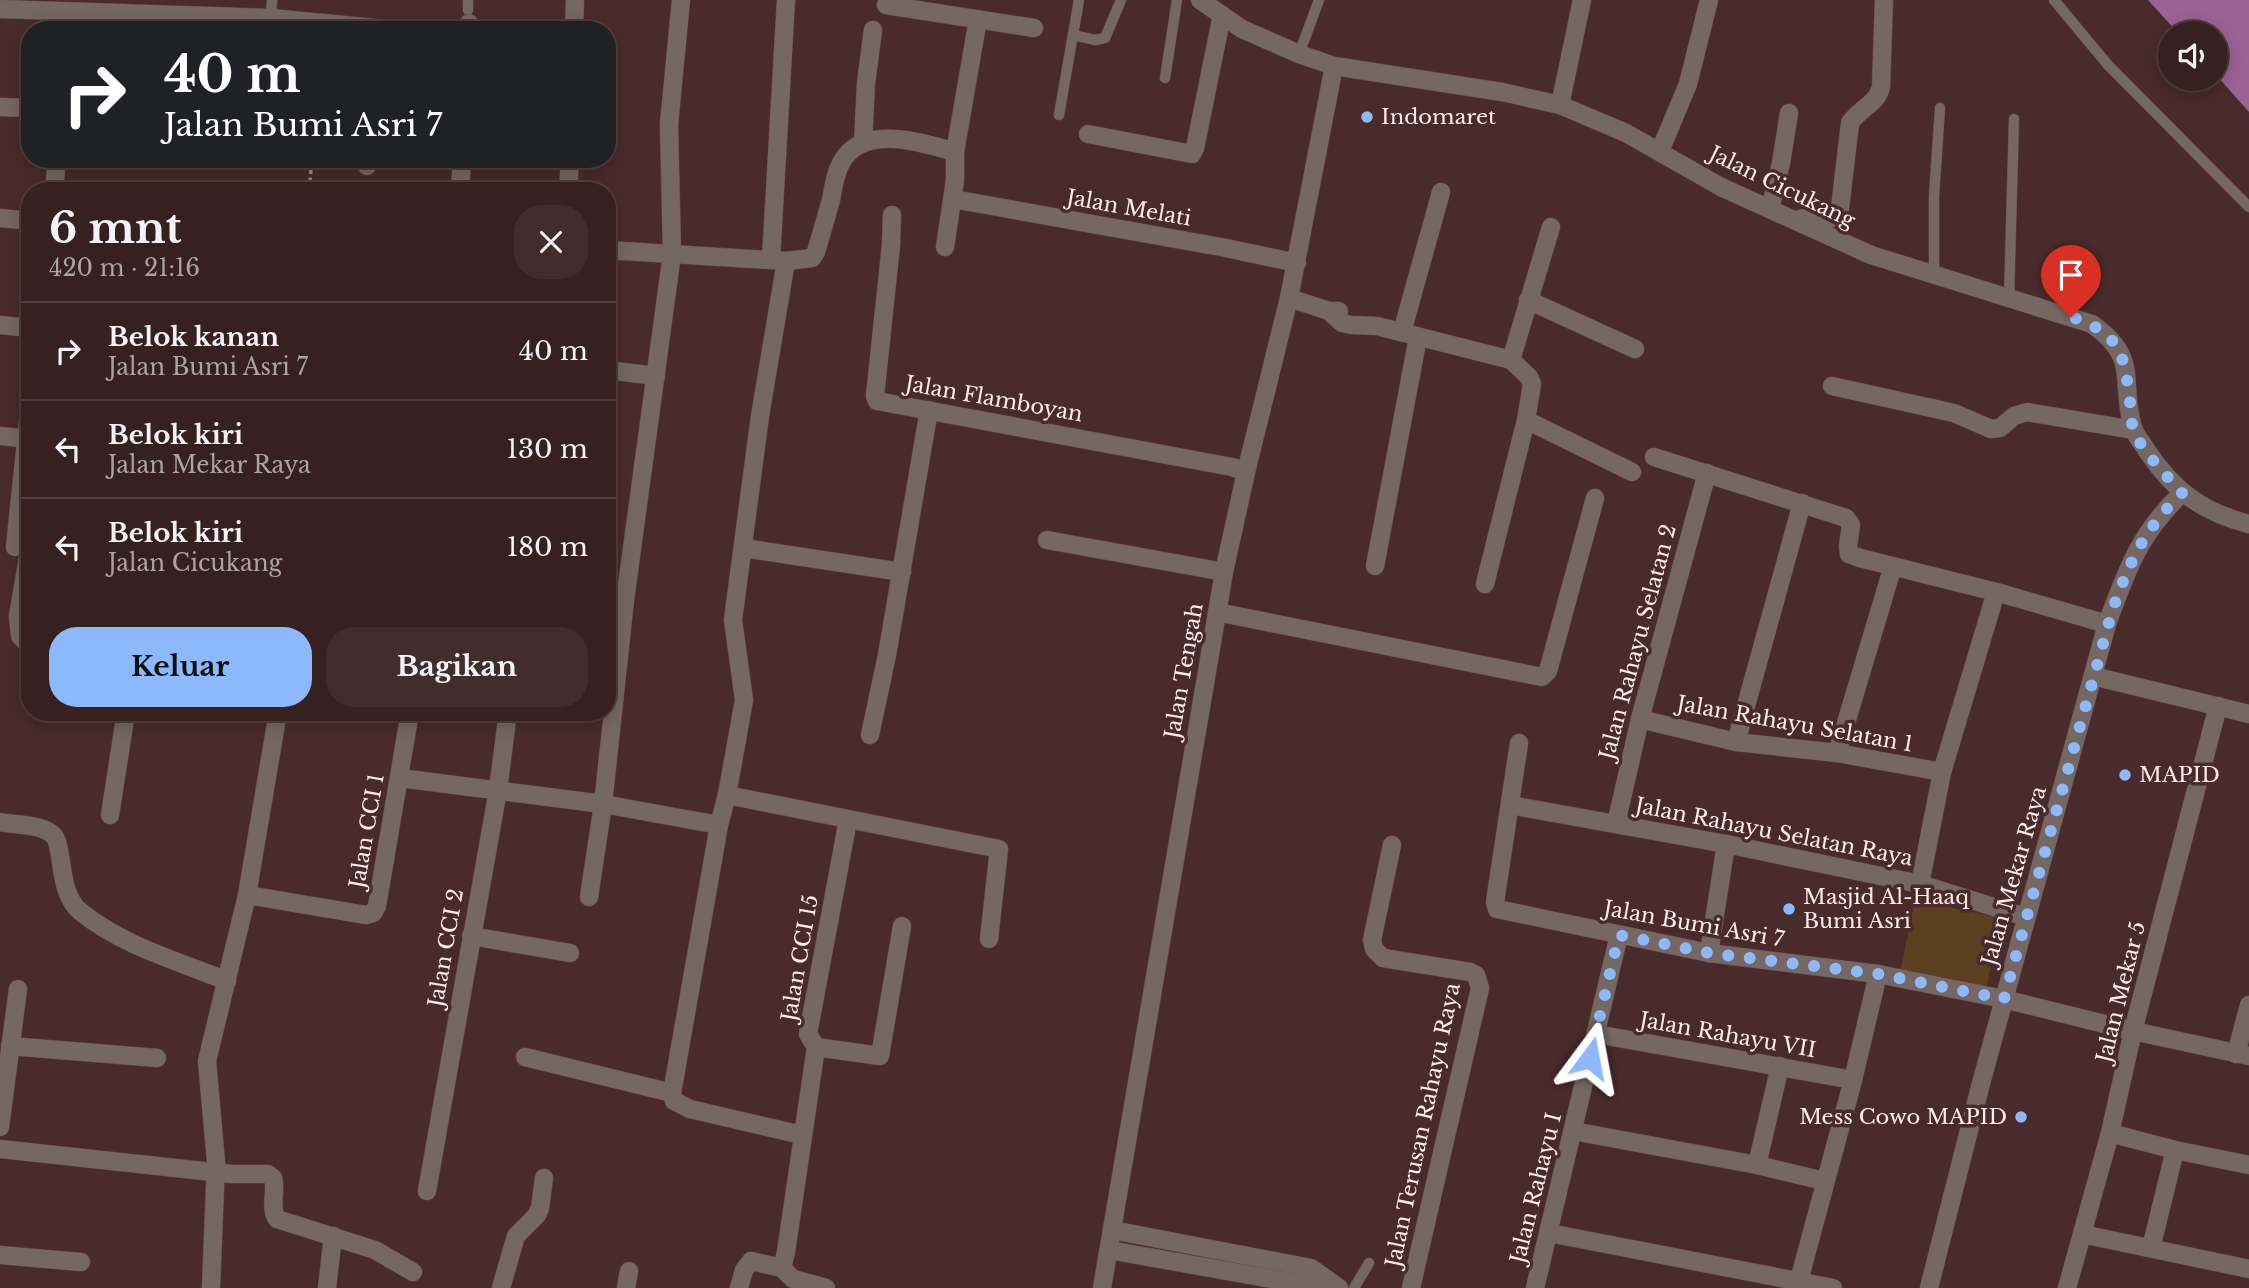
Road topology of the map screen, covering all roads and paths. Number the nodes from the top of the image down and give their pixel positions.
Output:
1 (272, 0) edge
2 (575, 0) edge
3 (681, 0) edge
4 (786, 0) edge
5 (1079, 0) edge
6 (1121, 0) edge
7 (1178, 0) edge
8 (1200, 0) edge
9 (1319, 0) edge
10 (1582, 0) edge
11 (1709, 0) edge
12 (1884, 0) edge
13 (2054, 0) edge
14 (886, 5) dead end
15 (0, 9) edge
16 (1222, 15) junction
17 (978, 19) junction
18 (216, 21) edge
19 (270, 21) edge
20 (574, 21) edge
21 (1034, 28) dead end
22 (873, 30) dead end
23 (1073, 35) junction
24 (1299, 54) junction
25 (1334, 66) junction
26 (1165, 78) dead end
27 (1560, 105) junction
28 (0, 107) edge
29 (21, 108) edge
30 (1940, 108) dead end
31 (1789, 113) dead end
32 (1059, 115) dead end
33 (2014, 119) dead end
34 (1088, 134) dead end
35 (863, 143) junction
36 (1660, 151) junction
37 (955, 152) junction
38 (1441, 192) dead end
39 (953, 198) junction
40 (2249, 207) edge
41 (1770, 209) junction
42 (892, 215) dead end
43 (0, 218) edge
44 (21, 220) edge
45 (1796, 221) junction
46 (1551, 227) dead end
47 (945, 247) dead end
48 (616, 251) edge
49 (672, 254) junction
50 (779, 260) junction
51 (1297, 263) junction
52 (1934, 276) junction
53 (1289, 298) junction
54 (2009, 298) junction
55 (1528, 300) junction
56 (0, 325) edge
57 (21, 327) edge
58 (1410, 335) junction
59 (1635, 349) dead end
60 (1511, 360) junction
61 (616, 371) edge
62 (656, 376) junction
63 (1832, 386) dead end
64 (929, 410) junction
65 (1526, 420) junction
66 (2134, 430) junction
67 (0, 436) edge
68 (21, 438) edge
69 (1654, 457) dead end
70 (1246, 472) junction
71 (1632, 472) dead end
72 (1707, 473) junction
73 (2182, 493) junction
74 (1595, 498) dead end
75 (1802, 503) junction
76 (21, 516) edge
77 (2249, 524) edge
78 (1048, 540) dead end
79 (743, 548) junction
80 (18, 549) edge
81 (1375, 566) dead end
82 (1893, 566) junction
83 (902, 572) junction
84 (1224, 572) junction
85 (1485, 584) dead end
86 (1996, 592) junction
87 (1217, 612) junction
88 (2107, 624) junction
89 (21, 637) edge
90 (2094, 676) junction
91 (616, 680) edge
92 (2218, 706) junction
93 (2249, 714) edge
94 (1640, 719) junction
95 (125, 721) edge
96 (276, 721) edge
97 (408, 721) edge
98 (507, 721) edge
99 (612, 721) edge
100 (870, 736) dead end
101 (1736, 741) junction
102 (1519, 743) dead end
103 (1837, 753) junction
104 (1942, 772) junction
105 (400, 778) junction
106 (498, 790) junction
107 (727, 795) junction
108 (603, 804) junction
109 (1510, 805) junction
110 (110, 815) dead end
111 (848, 820) junction
112 (0, 822) edge
113 (1616, 824) junction
114 (719, 825) junction
115 (1726, 844) junction
116 (1392, 845) dead end
117 (1920, 884) junction
118 (247, 895) junction
119 (589, 897) dead end
120 (2026, 917) junction
121 (902, 926) dead end
122 (1619, 935) junction
123 (471, 936) junction
124 (989, 939) dead end
125 (570, 953) dead end
126 (1709, 953) junction
127 (1878, 974) junction
128 (227, 981) junction
129 (18, 989) dead end
130 (2004, 999) junction
131 (2249, 1005) edge
132 (2133, 1031) junction
133 (1596, 1034) junction
134 (10, 1046) junction
135 (816, 1047) junction
136 (2242, 1055) edge
137 (525, 1057) dead end
138 (157, 1058) dead end
139 (1780, 1066) junction
140 (1853, 1080) junction
141 (672, 1093) junction
142 (0, 1128) edge
143 (1573, 1131) junction
144 (2110, 1133) junction
145 (802, 1135) junction
146 (0, 1149) edge
147 (2175, 1150) junction
148 (1757, 1165) junction
149 (2249, 1165) edge
150 (216, 1172) junction
151 (544, 1178) dead end
152 (1824, 1181) junction
153 (427, 1191) dead end
154 (1112, 1230) junction
155 (1549, 1233) junction
156 (2082, 1234) junction
157 (333, 1236) junction
158 (2151, 1248) junction
159 (1109, 1250) junction
160 (0, 1255) edge
161 (81, 1262) dead end
162 (1369, 1262) dead end
163 (782, 1268) junction
164 (2249, 1269) edge
165 (413, 1272) dead end
166 (1798, 1284) edge
167 (1334, 1285) edge
168 (211, 1288) edge
169 (327, 1288) edge
170 (501, 1288) edge
171 (739, 1288) edge
172 (826, 1288) edge
173 (1102, 1288) edge
174 (1354, 1288) edge
175 (1411, 1288) edge
176 (1535, 1288) edge
177 (1833, 1288) edge
178 (1929, 1288) edge
179 (2067, 1288) edge

1 - 19 lane
2 - 20 street
3 - 49 street
4 - 50 street
5 - 23 lane
6 - 23 lane
7 - 26 lane
8 - 16 street, Jalan Cicukang
9 - 24 lane
10 - 27 street
11 - 36 street
12 - 45 street
13 - 40 lane
14 - 17 street
15 - 18 street
16 - 24 street, Jalan Cicukang
16 - 34 street
17 - 21 street
17 - 37 street
22 - 35 street
23 - 32 lane
24 - 25 street, Jalan Cicukang
25 - 27 street, Jalan Cicukang
25 - 51 street, Jalan Tengah
27 - 36 street, Jalan Cicukang
28 - 29 street
30 - 52 lane
31 - 41 street
33 - 54 lane
35 - 37 street
35 - 50 street
36 - 41 street, Jalan Cicukang
37 - 39 street
38 - 58 street
39 - 47 street
39 - 51 street, Jalan Melati
41 - 45 street, Jalan Cicukang
42 - 64 street, Jalan Flamboyan
43 - 44 street
45 - 52 street, Jalan Cicukang
46 - 55 street
48 - 49 street
49 - 50 street
49 - 62 street
50 - 79 street
51 - 53 street, Jalan Tengah
52 - 54 street, Jalan Cicukang
53 - 58 street
53 - 70 street, Jalan Tengah
54 - 66 street, Jalan Cicukang
55 - 59 street
55 - 60 street
56 - 57 street
58 - 60 street
58 - 81 street
60 - 65 street
61 - 62 street
62 - 91 street
63 - 66 street
64 - 70 street, Jalan Flamboyan
64 - 83 street
65 - 71 street
65 - 85 street
66 - 73 street, Jalan Cicukang
67 - 68 street
69 - 72 street
70 - 84 street, Jalan Tengah
72 - 75 street
72 - 94 street, Jalan Rahayu Selatan 2
73 - 77 street, Jalan Cicukang
73 - 88 street, Jalan Mekar Raya
74 - 87 street
75 - 82 street
75 - 101 street
76 - 80 street
78 - 84 street
79 - 83 street
79 - 107 street
80 - 89 street
82 - 86 street
82 - 103 street
83 - 100 street
84 - 87 street, Jalan Tengah
86 - 88 street
86 - 104 street
87 - 154 street, Jalan Tengah
88 - 90 street, Jalan Mekar Raya
90 - 92 street
90 - 120 street, Jalan Mekar Raya
92 - 93 street
92 - 132 street, Jalan Mekar 5
94 - 101 street, Jalan Rahayu Selatan 1
94 - 113 street, Jalan Rahayu Selatan 2
95 - 110 street
96 - 118 street
97 - 105 street, Jalan CCI 1
98 - 106 street, Jalan CCI 2
99 - 108 street
101 - 103 street, Jalan Rahayu Selatan 1
102 - 109 street
103 - 104 street, Jalan Rahayu Selatan 1
104 - 117 street
105 - 106 street
105 - 118 street, Jalan CCI 1
106 - 108 street
106 - 123 street, Jalan CCI 2
107 - 111 street
107 - 114 street
108 - 114 street
108 - 119 street
109 - 113 street, Jalan Rahayu Selatan Raya
109 - 122 street, Jalan Bumi Asri 7
111 - 124 street
111 - 135 street, Jalan CCI 15
112 - 128 street
113 - 115 street, Jalan Rahayu Selatan Raya
114 - 141 street
115 - 117 street, Jalan Rahayu Selatan Raya
115 - 126 street
116 - 175 street, Jalan Terusan Rahayu Raya
117 - 120 street, Jalan Rahayu Selatan Raya
118 - 128 street
120 - 130 street, Jalan Mekar Raya
121 - 135 street
122 - 126 street, Jalan Bumi Asri 7
122 - 133 street, Jalan Rahayu I
123 - 125 street
123 - 153 street, Jalan CCI 2
126 - 127 street, Jalan Bumi Asri 7
127 - 130 street, Jalan Bumi Asri 7
127 - 140 street
128 - 150 street
129 - 134 street
130 - 132 street, Jalan Bumi Asri 7
130 - 178 street, Jalan Mekar Raya
131 - 136 street
132 - 136 street, Jalan Bumi Asri 7
132 - 144 street, Jalan Mekar 5
133 - 139 street, Jalan Rahayu VII
133 - 143 street, Jalan Rahayu I
134 - 138 street
134 - 142 street
135 - 145 street, Jalan CCI 15
137 - 141 street
139 - 140 street, Jalan Rahayu VII
139 - 148 street
140 - 152 street
141 - 145 street
143 - 148 street
143 - 155 street, Jalan Rahayu I
144 - 147 street
144 - 156 street, Jalan Mekar 5
145 - 163 street, Jalan CCI 15
146 - 150 street
147 - 149 street
147 - 158 street
148 - 152 street
150 - 157 street
150 - 168 street
151 - 170 street
152 - 166 street
154 - 159 street, Jalan Tengah
154 - 167 street
155 - 166 street
155 - 176 street, Jalan Rahayu I
156 - 158 street
156 - 179 street, Jalan Mekar 5
157 - 165 street
157 - 169 street
158 - 164 street
159 - 167 street
159 - 173 street, Jalan Tengah
160 - 161 street
162 - 174 lane
163 - 171 street
163 - 172 street
166 - 177 street

